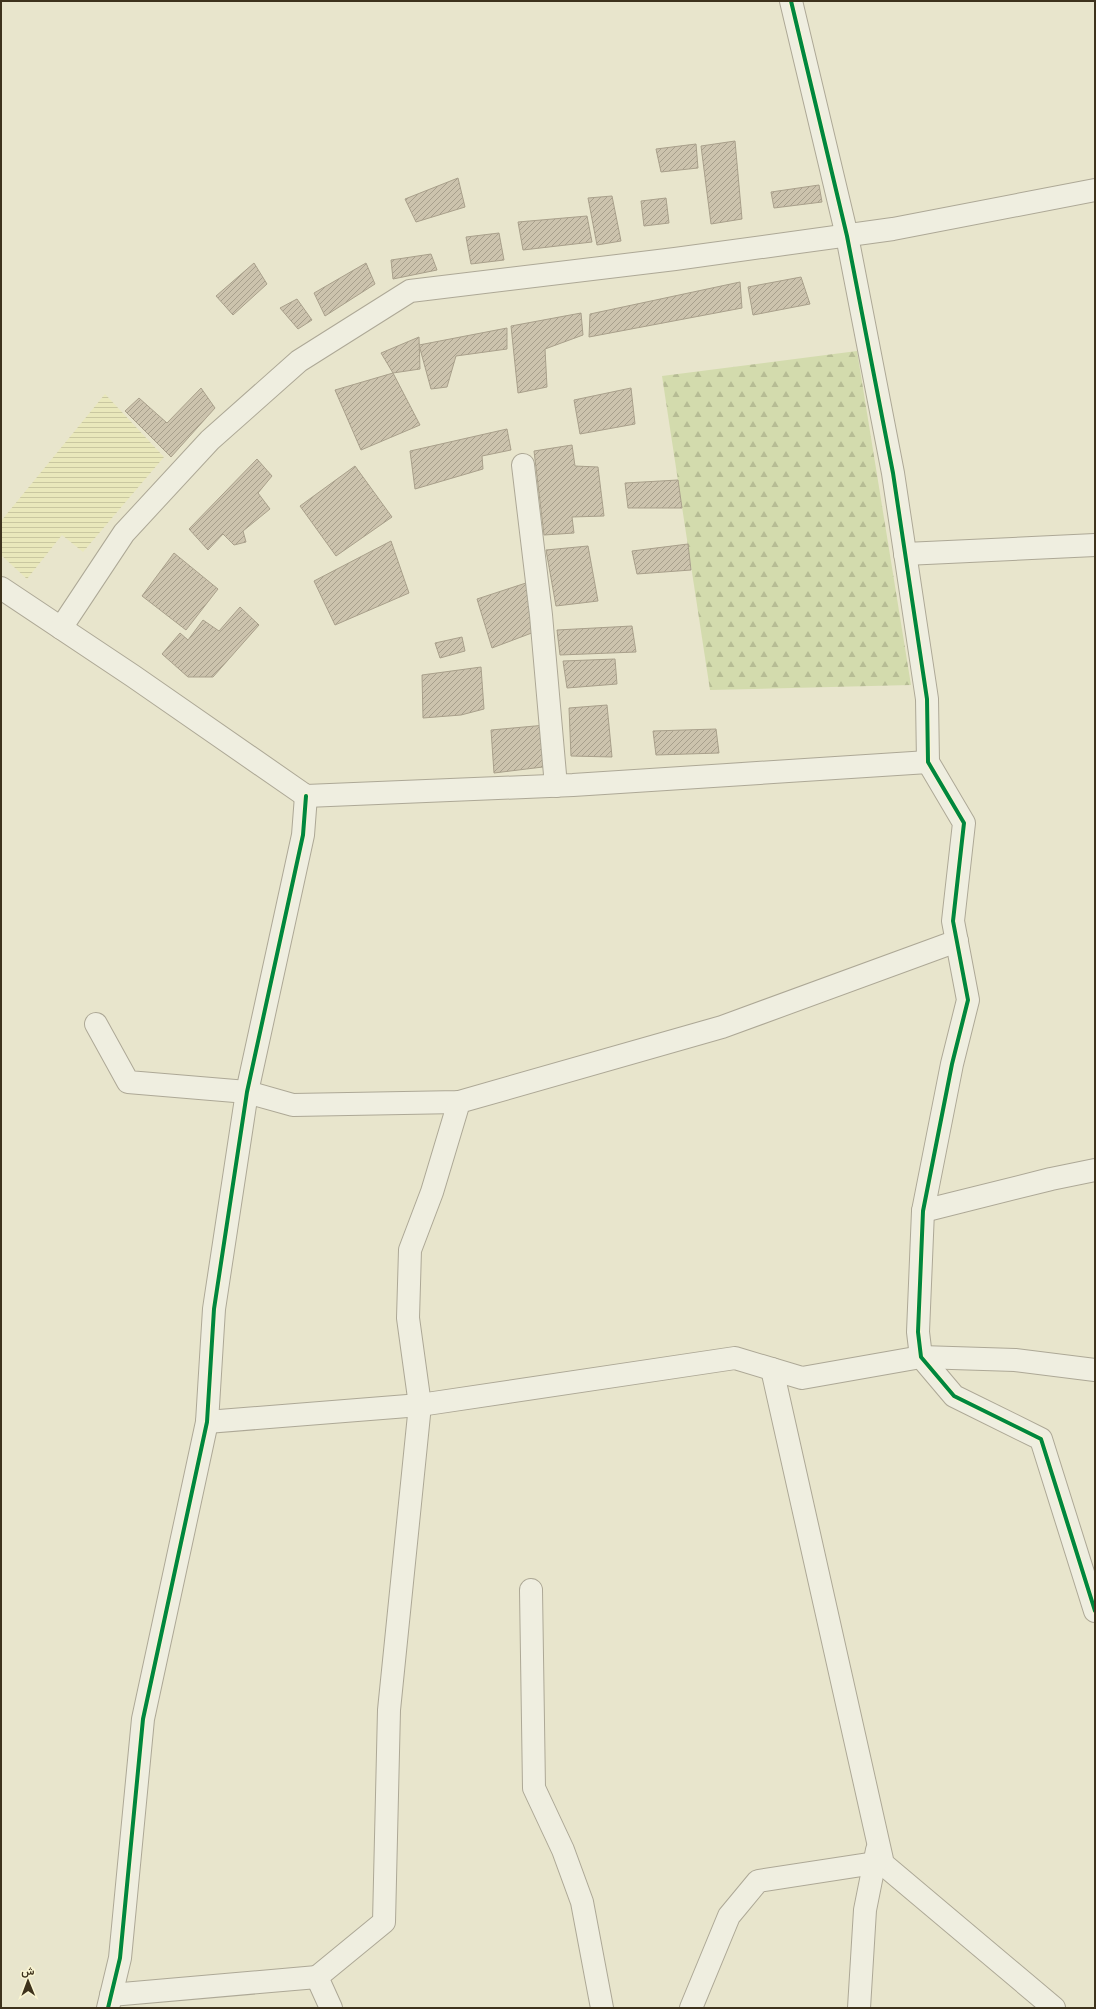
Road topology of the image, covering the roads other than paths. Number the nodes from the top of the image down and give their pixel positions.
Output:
1 (791, 1) edge
2 (1095, 190) edge
3 (847, 236) junction
4 (523, 464) dead end
5 (1095, 545) edge
6 (905, 554) junction
7 (1, 588) edge
8 (61, 628) junction
9 (928, 762) junction
10 (556, 786) junction
11 (306, 796) junction
12 (957, 942) junction
13 (96, 1024) dead end
14 (247, 1092) junction
15 (459, 1102) junction
16 (1095, 1170) edge
17 (923, 1211) junction
18 (921, 1357) junction
19 (772, 1369) junction
20 (1095, 1370) edge
21 (420, 1405) junction
22 (207, 1422) junction
23 (531, 1590) dead end
24 (1095, 1611) edge
25 (877, 1854) junction
26 (317, 1977) junction
27 (110, 2001) edge
28 (331, 2008) edge
29 (602, 2008) edge
30 (691, 2008) edge
31 (859, 2008) edge
32 (1054, 2008) edge

1 - 3 street
2 - 3 street
3 - 6 street
3 - 8 street
4 - 10 street
5 - 6 street
6 - 9 street
7 - 8 street
8 - 11 street
9 - 10 street
9 - 12 street
10 - 11 street
11 - 14 street
12 - 15 street
12 - 17 street
13 - 14 street
14 - 15 street
14 - 22 street
15 - 21 street
16 - 17 street
17 - 18 street
18 - 19 street
18 - 20 street
18 - 24 street
19 - 21 street
19 - 25 street
21 - 22 street
21 - 26 street
22 - 27 street
23 - 29 street
25 - 30 street
25 - 31 street
25 - 32 street
26 - 27 street
26 - 28 street

